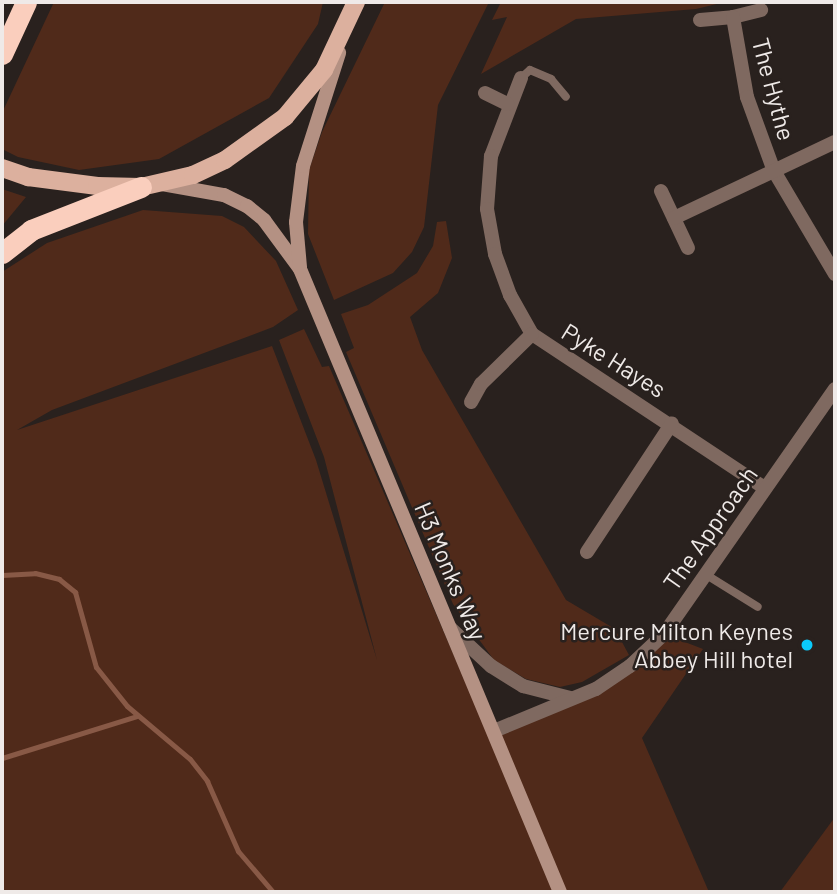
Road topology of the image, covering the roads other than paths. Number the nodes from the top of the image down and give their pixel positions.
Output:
1 (26, 2) edge
2 (357, 4) edge
3 (761, 10) dead end
4 (733, 17) junction
5 (700, 20) dead end
6 (346, 29) junction
7 (2, 54) edge
8 (521, 78) joint
9 (485, 93) dead end
10 (566, 97) dead end
11 (508, 104) junction
12 (835, 142) edge
13 (2, 168) edge
14 (774, 171) junction
15 (162, 184) junction
16 (141, 187) junction
17 (661, 191) dead end
18 (674, 218) junction
19 (688, 248) dead end
20 (2, 253) edge
21 (300, 269) junction
22 (835, 274) edge
23 (532, 334) junction
24 (835, 389) edge
25 (471, 402) dead end
26 (672, 423) junction
27 (765, 488) junction
28 (587, 552) dead end
29 (705, 574) junction
30 (758, 607) dead end
31 (450, 628) junction
32 (570, 698) junction
33 (494, 731) junction
34 (560, 892) edge

1 - 7 highway
2 - 6 main road
3 - 4 street, The Hythe
4 - 5 street, The Hythe
4 - 14 street, The Hythe
6 - 15 main road
6 - 21 street, H3 Monks Way
8 - 10 lane
8 - 11 street, Pyke Hayes
9 - 11 street
11 - 23 street, Pyke Hayes
12 - 14 street, The Hythe
13 - 16 main road
14 - 18 street, The Hythe
14 - 22 street, The Hythe
15 - 16 main road
15 - 21 street, H3 Monks Way
16 - 20 highway
17 - 18 street
18 - 19 street
21 - 31 street, H3 Monks Way
23 - 25 street, Pyke Hayes
23 - 26 street, Pyke Hayes
24 - 27 street, The Approach
26 - 27 street, Pyke Hayes
26 - 28 street, Pyke Hayes
27 - 29 street, The Approach
29 - 30 lane
29 - 32 street, The Approach
31 - 32 street
31 - 33 street, H3 Monks Way
32 - 33 street, The Approach
33 - 34 street, H3 Monks Way

